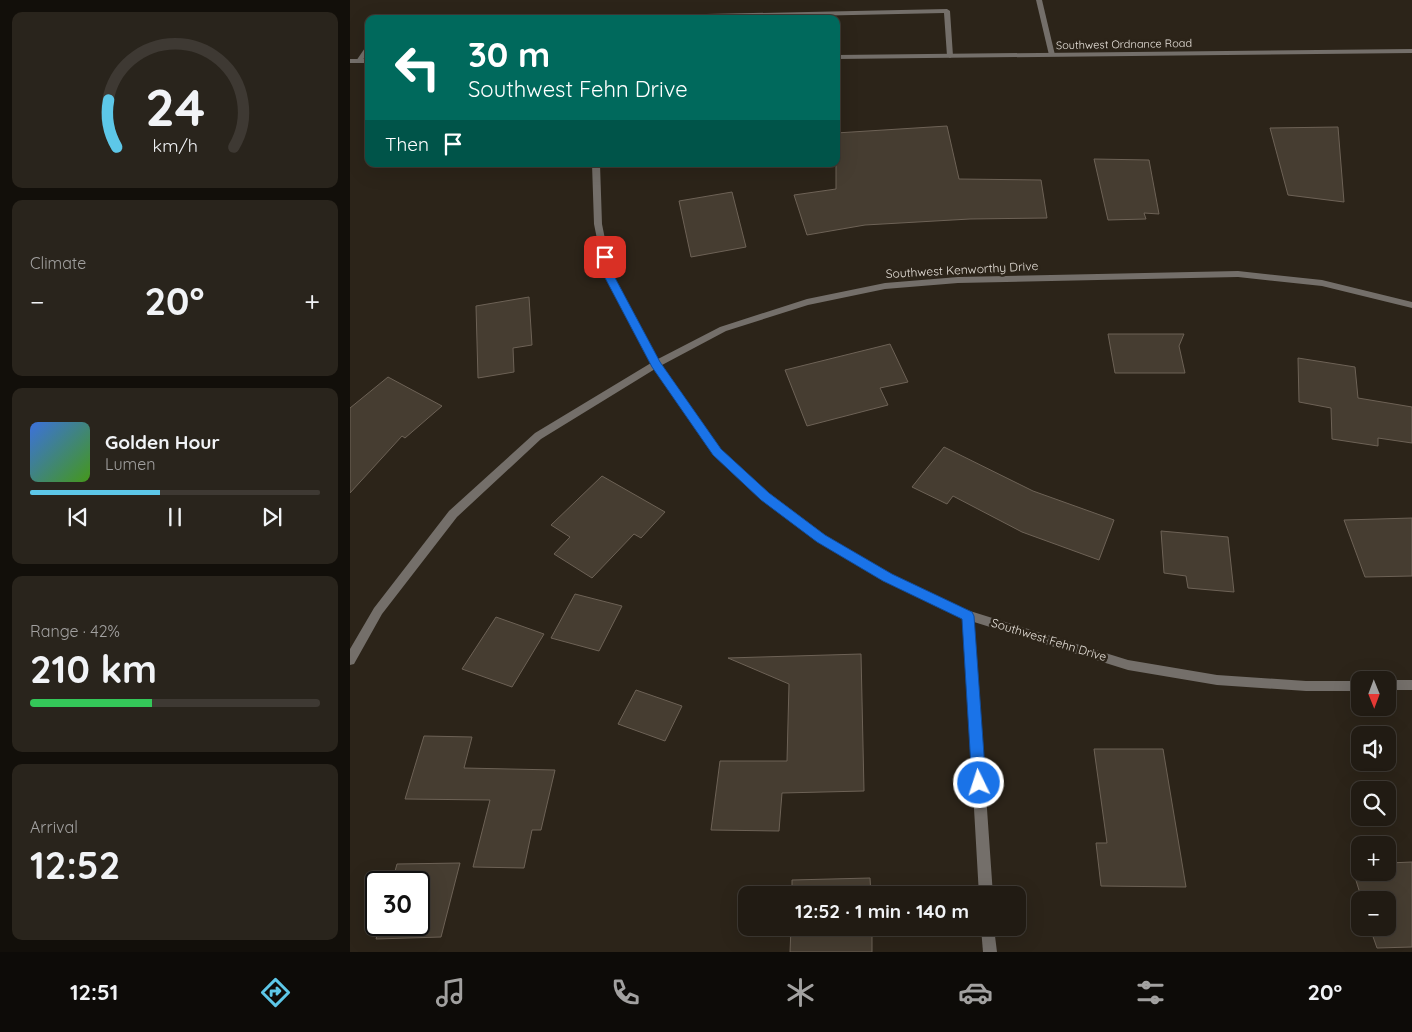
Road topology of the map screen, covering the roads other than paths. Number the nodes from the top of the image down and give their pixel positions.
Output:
1 (1039, 0) edge
2 (823, 15) edge
3 (1412, 51) edge
4 (365, 52) edge
5 (1052, 55) junction
6 (950, 56) junction
7 (840, 57) edge
8 (350, 61) edge
9 (359, 61) junction
10 (365, 61) edge
11 (596, 167) edge
12 (1412, 305) edge
13 (656, 364) junction
14 (968, 616) junction
15 (350, 660) edge
16 (1396, 685) edge
17 (1412, 685) edge
18 (1351, 686) edge
19 (985, 886) edge
20 (989, 936) edge
21 (990, 952) edge

1 - 5 street
2 - 6 street
3 - 5 street, Southwest Ordnance Road
4 - 9 street
5 - 6 street, Southwest Ordnance Road
6 - 7 street, Southwest Ordnance Road
8 - 9 street
9 - 10 street
11 - 13 street, Southwest Fehn Drive
12 - 13 street, Southwest Kenworthy Drive
13 - 14 street, Southwest Fehn Drive
13 - 15 street, Southwest Kenworthy Drive
14 - 18 street, Southwest Fehn Drive
14 - 19 street
16 - 17 street
20 - 21 street

